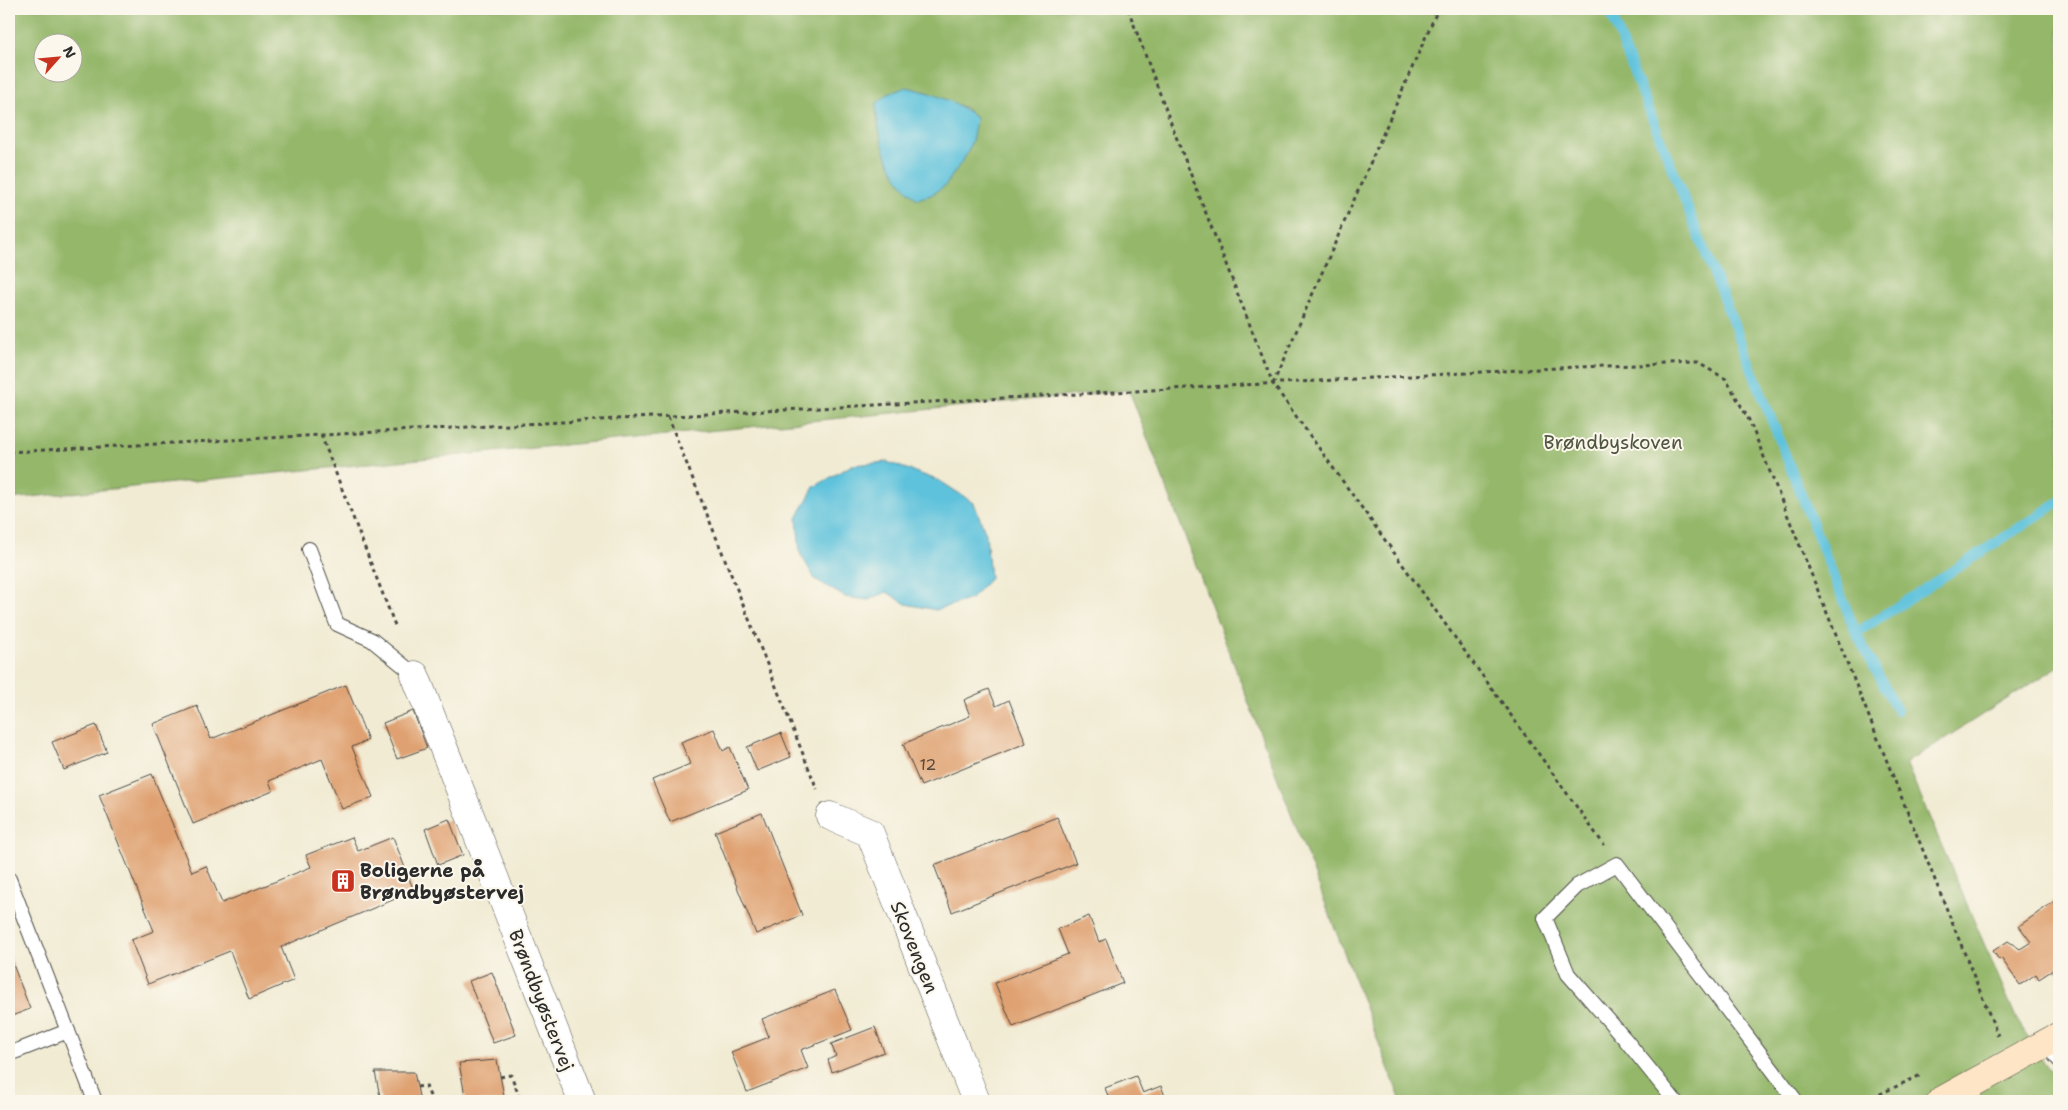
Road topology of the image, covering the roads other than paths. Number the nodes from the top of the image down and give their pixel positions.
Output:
1 (309, 549) dead end
2 (415, 675) joint
3 (830, 816) road end
4 (9, 878) edge
5 (12, 899) edge
6 (68, 1031) junction
7 (2054, 1047) edge
8 (9, 1054) edge
9 (95, 1101) edge
10 (582, 1101) edge
11 (976, 1101) edge
12 (1675, 1101) edge
13 (1796, 1101) edge
14 (1941, 1101) edge

1 - 2 lane
2 - 10 street, Brøndbyøstervej
3 - 11 street, Skovengen
4 - 5 lane
5 - 6 lane
6 - 8 lane
6 - 9 lane
7 - 14 street
12 - 13 lane

